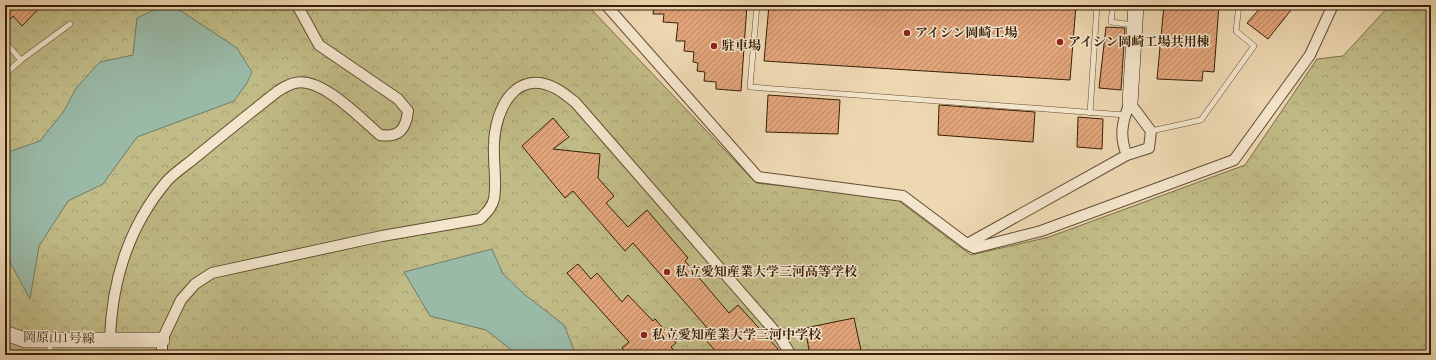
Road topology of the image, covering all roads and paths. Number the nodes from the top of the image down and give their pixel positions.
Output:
1 (297, 5) edge
2 (606, 5) edge
3 (757, 5) edge
4 (1097, 5) edge
5 (1113, 5) edge
6 (1136, 5) edge
7 (1239, 5) edge
8 (1333, 5) edge
9 (70, 24) dead end
10 (1134, 26) junction
11 (5, 42) edge
12 (21, 60) junction
13 (5, 74) edge
14 (1127, 109) junction
15 (1090, 113) junction
16 (1151, 131) junction
17 (1127, 155) junction
18 (967, 244) junction
19 (5, 333) edge
20 (110, 338) junction
21 (162, 340) junction
22 (50, 348) edge
23 (162, 355) edge
24 (791, 355) edge

1 - 20 street
2 - 18 street
3 - 15 lane
4 - 15 lane
5 - 10 lane
6 - 10 street
7 - 16 lane
8 - 18 street
9 - 12 lane
10 - 14 street
11 - 12 lane
12 - 13 lane
14 - 15 lane
14 - 16 street
14 - 17 street
16 - 17 street
17 - 18 street
19 - 22 street, 岡原山1号線
20 - 21 street, 岡原山1号線
20 - 22 street, 岡原山1号線
21 - 23 street
21 - 24 street

